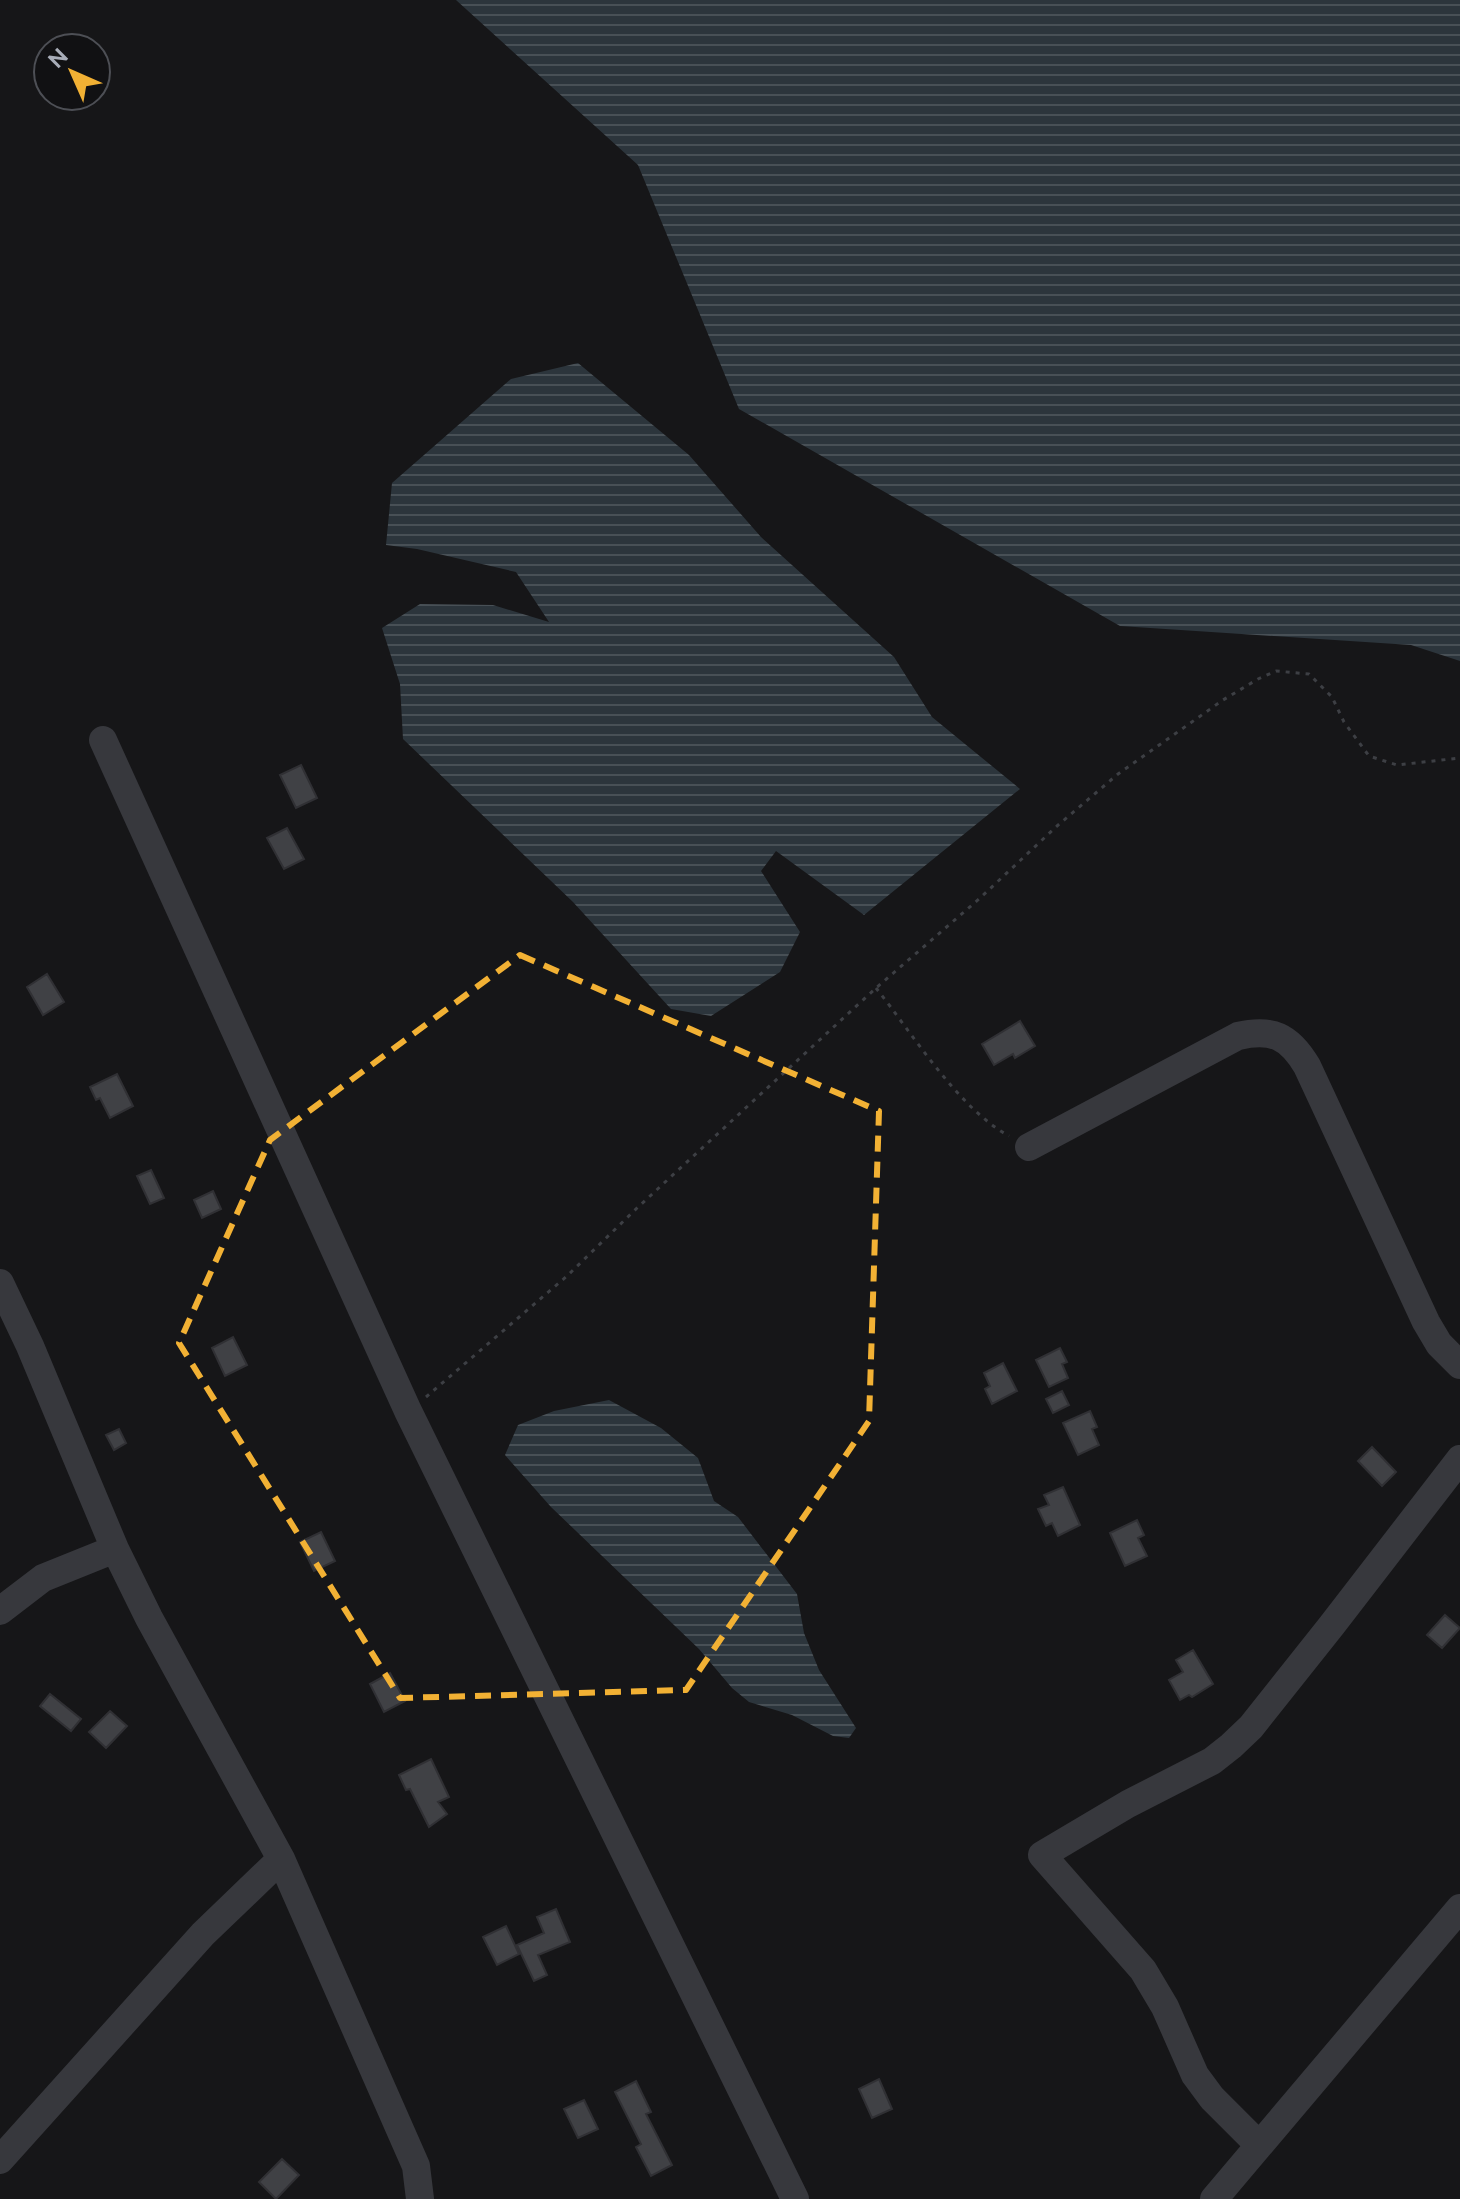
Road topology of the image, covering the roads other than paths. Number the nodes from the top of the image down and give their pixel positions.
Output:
1 (103, 740) dead end
2 (1029, 1147) road end
3 (0, 1283) edge
4 (1460, 1365) edge
5 (1460, 1459) edge
6 (115, 1549) junction
7 (0, 1611) edge
8 (281, 1859) junction
9 (1460, 1908) edge
10 (1259, 2145) junction
11 (0, 2160) edge
12 (420, 2199) edge
13 (795, 2199) edge
14 (1214, 2199) edge

1 - 13 street
2 - 4 street
3 - 6 street
5 - 10 street
6 - 7 street
6 - 8 street
8 - 11 street
8 - 12 street
9 - 10 street
10 - 14 street

